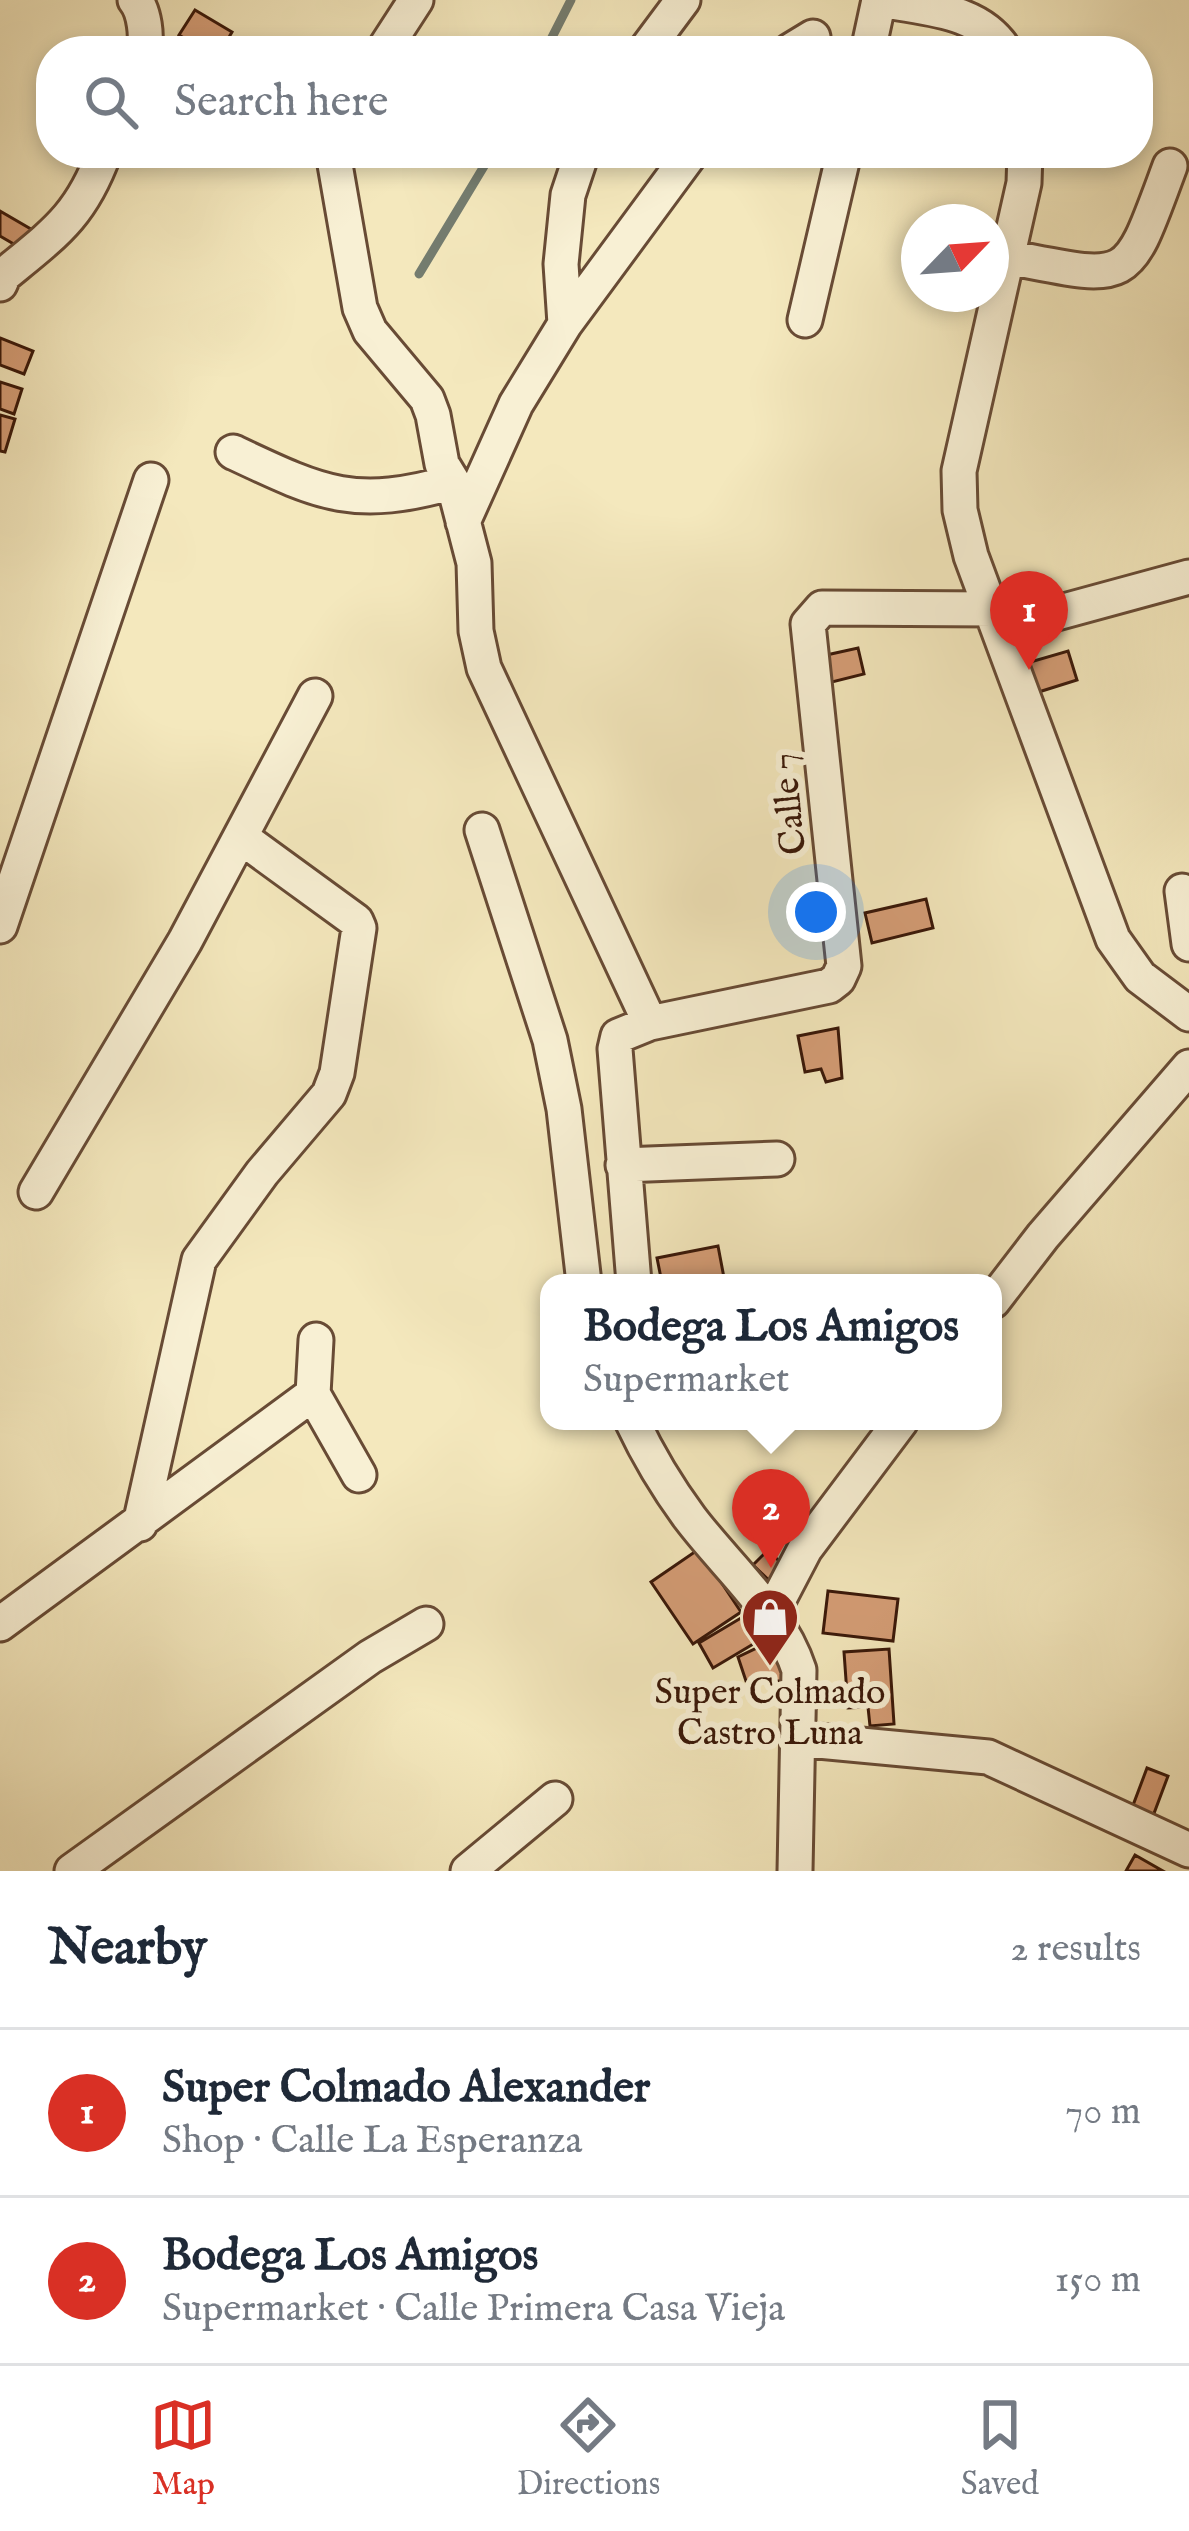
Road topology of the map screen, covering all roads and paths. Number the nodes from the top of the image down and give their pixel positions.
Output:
1 (416, 0) edge
2 (683, 0) edge
3 (881, 0) edge
4 (144, 2) edge
5 (146, 36) edge
6 (393, 36) edge
7 (656, 36) edge
8 (872, 36) edge
9 (993, 36) edge
10 (1170, 166) dead end
11 (99, 168) edge
12 (336, 168) edge
13 (577, 168) edge
14 (680, 168) edge
15 (840, 168) edge
16 (1024, 168) edge
17 (1009, 251) edge
18 (1009, 256) edge
19 (0, 284) edge
20 (995, 312) edge
21 (805, 320) dead end
22 (565, 324) junction
23 (233, 452) dead end
24 (151, 480) dead end
25 (453, 482) junction
26 (463, 522) junction
27 (1189, 578) edge
28 (994, 609) junction
29 (315, 696) dead end
30 (482, 830) dead end
31 (242, 838) junction
32 (1182, 891) dead end
33 (0, 926) edge
34 (1189, 944) edge
35 (1189, 1014) edge
36 (650, 1023) junction
37 (1189, 1067) edge
38 (777, 1159) dead end
39 (623, 1166) junction
40 (36, 1192) dead end
41 (583, 1274) edge
42 (633, 1274) edge
43 (1002, 1289) edge
44 (316, 1340) dead end
45 (313, 1394) junction
46 (636, 1430) edge
47 (647, 1430) edge
48 (894, 1430) edge
49 (650, 1458) junction
50 (359, 1475) dead end
51 (140, 1524) junction
52 (770, 1616) junction
53 (0, 1624) edge
54 (426, 1624) dead end
55 (797, 1739) junction
56 (555, 1798) dead end
57 (1189, 1850) edge
58 (72, 1871) edge
59 (468, 1871) edge
60 (796, 1871) edge

1 - 6 street
2 - 7 street
3 - 8 street
3 - 9 street
4 - 5 street
10 - 18 street
11 - 19 street
12 - 25 street
13 - 22 street
14 - 22 street
15 - 21 street
16 - 17 street
20 - 28 street
22 - 26 street
23 - 25 street
24 - 33 street
25 - 26 street
26 - 36 street
27 - 28 street
28 - 35 street
28 - 36 street, Calle 7
29 - 31 street
30 - 41 street
31 - 40 street
31 - 51 street
32 - 34 street
36 - 39 street
37 - 43 street
38 - 39 street
39 - 42 street
44 - 45 street
45 - 50 street
45 - 51 street
46 - 49 street
47 - 49 street
48 - 52 street
49 - 52 street
51 - 53 street
52 - 55 street
54 - 58 street
55 - 57 street
55 - 60 street
56 - 59 street

